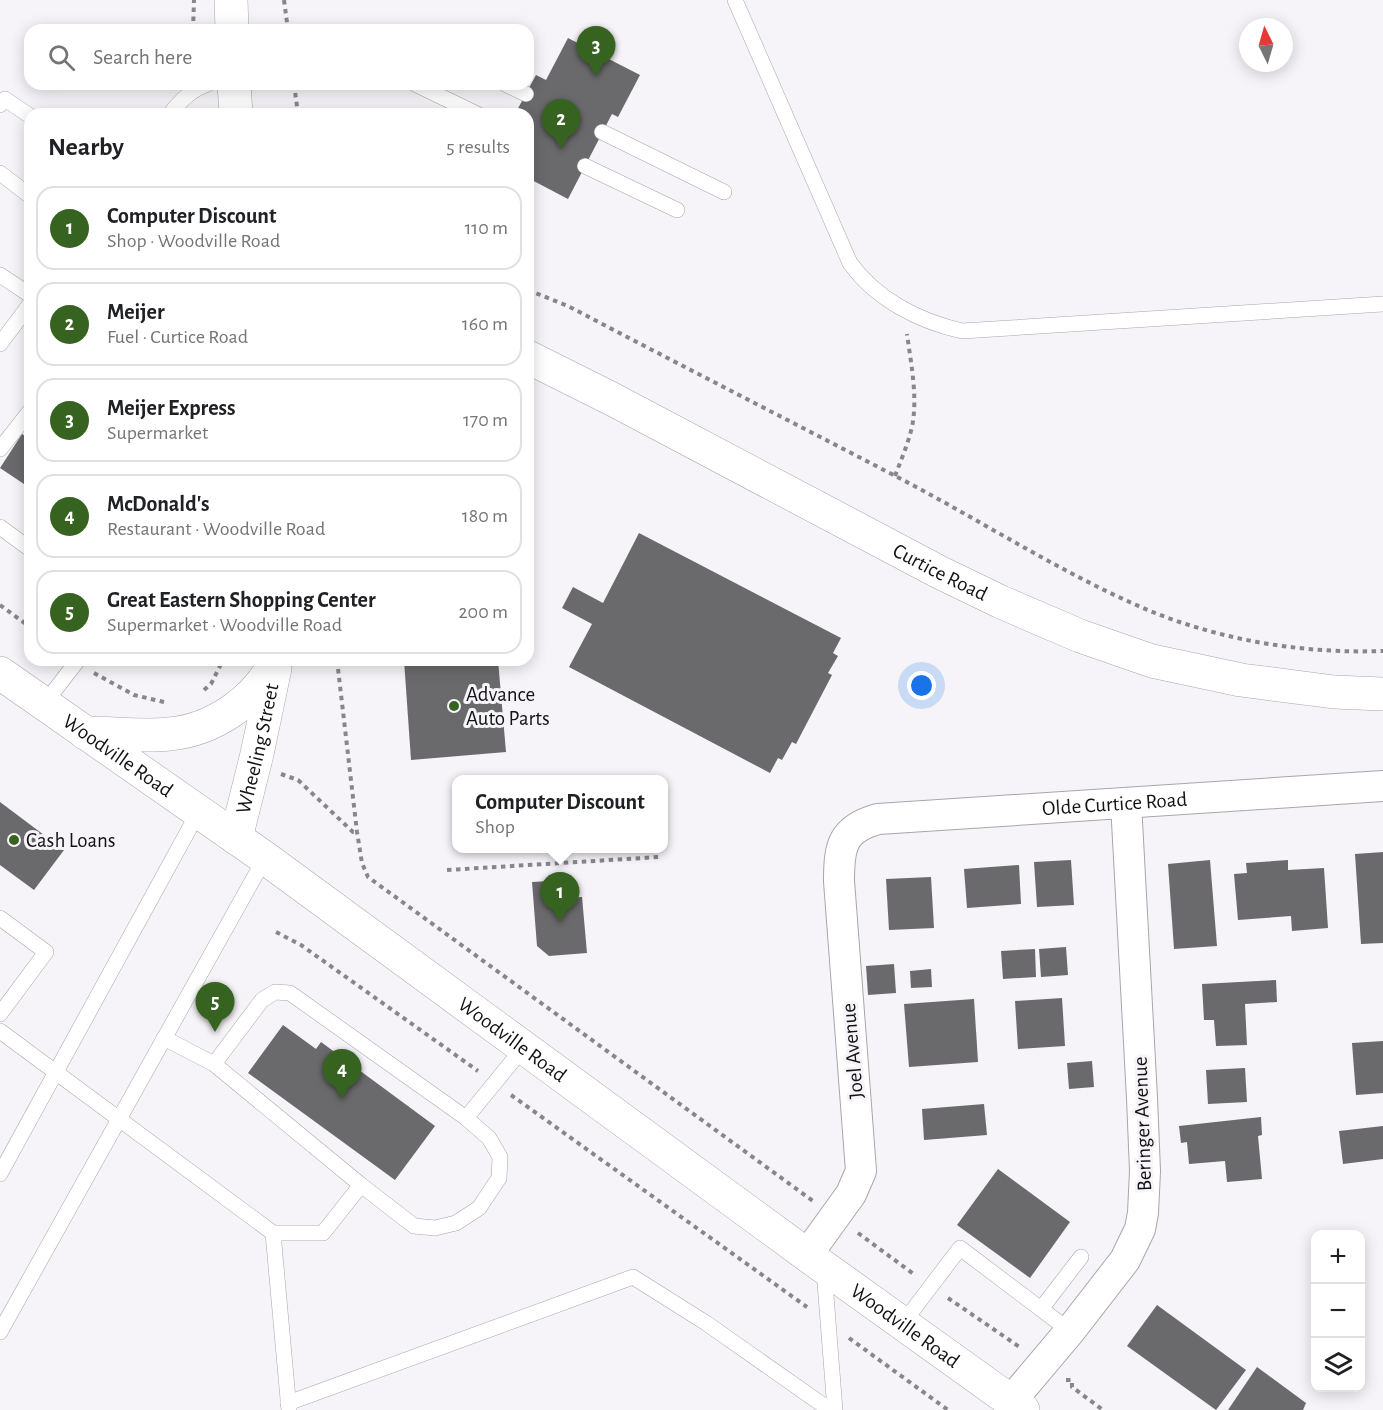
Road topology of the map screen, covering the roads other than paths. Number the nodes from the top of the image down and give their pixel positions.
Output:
1 (231, 0) edge
2 (735, 0) edge
3 (232, 24) edge
4 (194, 90) edge
5 (234, 90) edge
6 (427, 90) edge
7 (518, 90) edge
8 (526, 94) dead end
9 (2, 102) edge
10 (175, 108) edge
11 (236, 108) edge
12 (465, 108) edge
13 (24, 113) edge
14 (602, 132) dead end
15 (585, 166) dead end
16 (0, 173) edge
17 (24, 191) edge
18 (724, 192) dead end
19 (677, 210) dead end
20 (0, 275) edge
21 (24, 291) edge
22 (1383, 304) edge
23 (24, 312) edge
24 (0, 344) edge
25 (534, 360) edge
26 (24, 419) edge
27 (0, 449) edge
28 (0, 527) edge
29 (24, 545) edge
30 (73, 666) edge
31 (273, 666) edge
32 (275, 666) edge
33 (0, 673) edge
34 (1383, 694) edge
35 (44, 704) junction
36 (85, 733) junction
37 (1383, 786) edge
38 (1126, 803) junction
39 (199, 812) junction
40 (849, 834) joint
41 (236, 838) junction
42 (265, 858) junction
43 (0, 918) edge
44 (0, 1014) edge
45 (0, 1031) edge
46 (164, 1038) junction
47 (524, 1047) junction
48 (214, 1064) junction
49 (57, 1072) junction
50 (119, 1118) junction
51 (466, 1118) junction
52 (0, 1174) edge
53 (361, 1185) junction
54 (273, 1233) junction
55 (1081, 1257) dead end
56 (815, 1261) junction
57 (1041, 1309) junction
58 (903, 1323) junction
59 (1070, 1331) junction
60 (0, 1332) edge
61 (1017, 1406) edge
62 (289, 1407) edge
63 (830, 1410) edge
64 (835, 1410) edge

1 - 3 street
2 - 22 lane
4 - 10 lane
5 - 11 street
6 - 12 lane
7 - 8 lane
9 - 13 lane
14 - 18 lane
15 - 19 lane
16 - 17 lane
20 - 21 lane
23 - 24 lane
25 - 34 street, Curtice Road
26 - 27 lane
28 - 29 lane
30 - 35 lane
31 - 36 street
32 - 41 street, Wheeling Street
33 - 35 street, Woodville Road
35 - 36 street, Woodville Road
36 - 39 street, Woodville Road
37 - 38 street, Olde Curtice Road
38 - 40 street, Olde Curtice Road
38 - 59 street, Beringer Avenue
39 - 41 street, Woodville Road
39 - 49 lane
40 - 56 street, Joel Avenue
41 - 42 street, Woodville Road
42 - 46 lane
42 - 47 street, Woodville Road
43 - 44 lane
45 - 49 lane
46 - 48 lane
46 - 50 lane
47 - 51 lane
47 - 56 street, Woodville Road
48 - 51 lane
48 - 53 lane
49 - 50 lane
49 - 52 lane
50 - 54 lane
50 - 60 lane
51 - 53 lane
53 - 54 lane
54 - 62 lane
55 - 57 lane
56 - 58 street, Woodville Road
56 - 64 lane
57 - 58 lane
57 - 59 lane
58 - 61 street, Woodville Road
59 - 61 street, Beringer Avenue
62 - 63 lane

